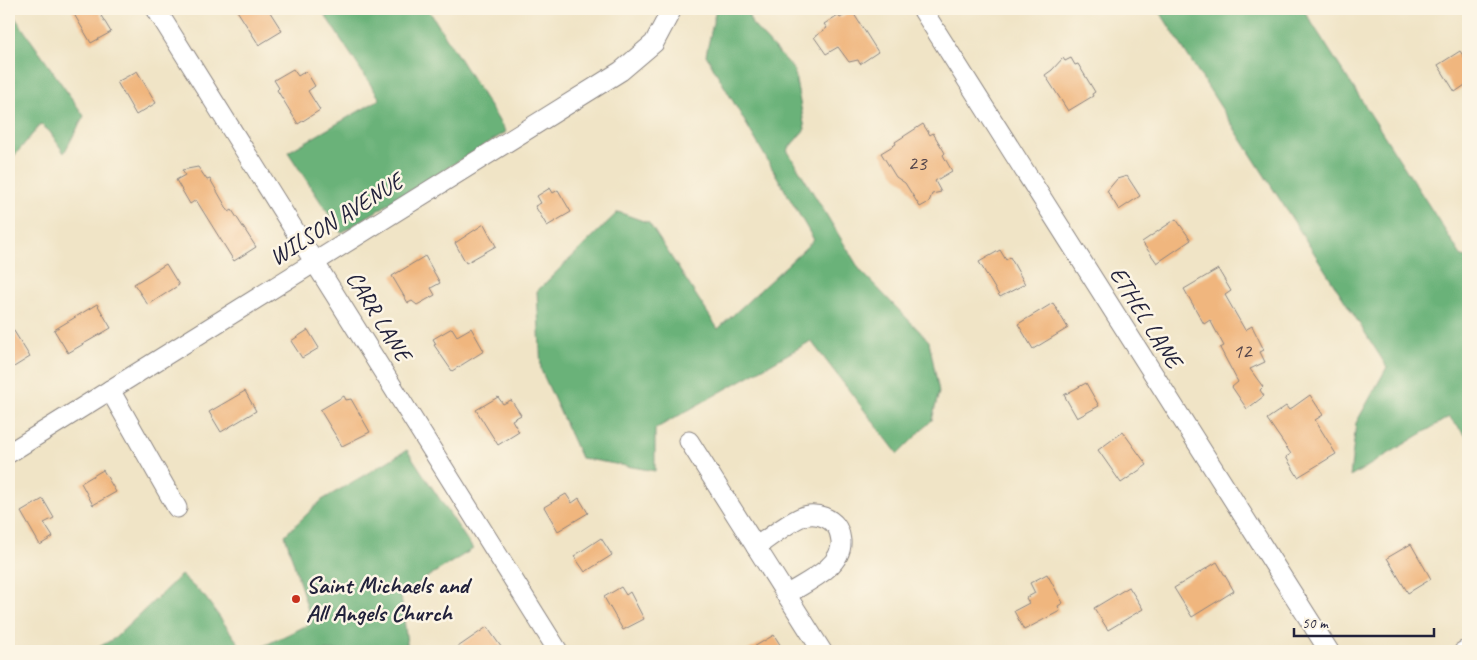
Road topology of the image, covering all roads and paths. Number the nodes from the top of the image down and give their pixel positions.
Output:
1 (156, 9) edge
2 (672, 9) edge
3 (922, 9) edge
4 (316, 262) junction
5 (110, 390) junction
6 (689, 441) dead end
7 (9, 453) edge
8 (177, 508) dead end
9 (756, 547) junction
10 (786, 595) junction
11 (558, 651) edge
12 (822, 651) edge
13 (1329, 651) edge
14 (1464, 651) edge
15 (1468, 651) edge

1 - 4 street, CARR LANE
2 - 4 street, WILSON AVENUE
3 - 13 street, ETHEL LANE
4 - 5 street, WILSON AVENUE
4 - 11 street, CARR LANE
5 - 7 street, WILSON AVENUE
5 - 8 street
6 - 9 street
9 - 10 street
9 - 10 street
10 - 12 street
14 - 15 street

